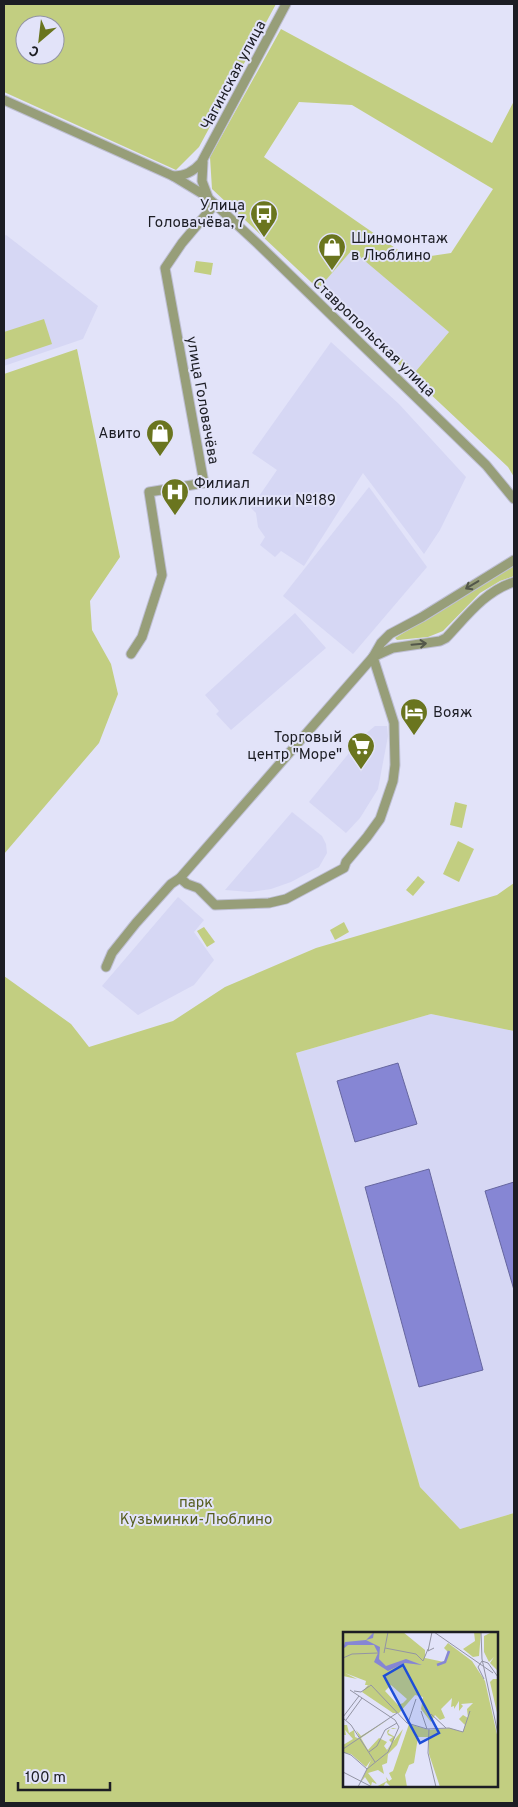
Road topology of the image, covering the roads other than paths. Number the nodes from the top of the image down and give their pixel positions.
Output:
1 (286, 4) edge
2 (4, 100) edge
3 (204, 159) junction
4 (191, 172) junction
5 (173, 176) junction
6 (202, 180) junction
7 (189, 186) junction
8 (212, 201) junction
9 (514, 499) edge
10 (514, 560) edge
11 (514, 582) edge
12 (131, 654) dead end
13 (373, 657) junction
14 (180, 878) junction
15 (106, 968) dead end

1 - 3 street, Чагинская улица
2 - 5 street
3 - 4 street, Чагинская улица
3 - 6 street, Чагинская улица
4 - 5 street
4 - 6 street
4 - 7 street
5 - 7 street
6 - 7 street
6 - 8 street, Ставропольская улица
7 - 8 street, Ставропольская улица
8 - 9 street, Ставропольская улица
8 - 12 street, улица Головачёва
10 -> 13 street
13 -> 11 street
13 - 14 street
13 - 14 street
14 - 15 street

